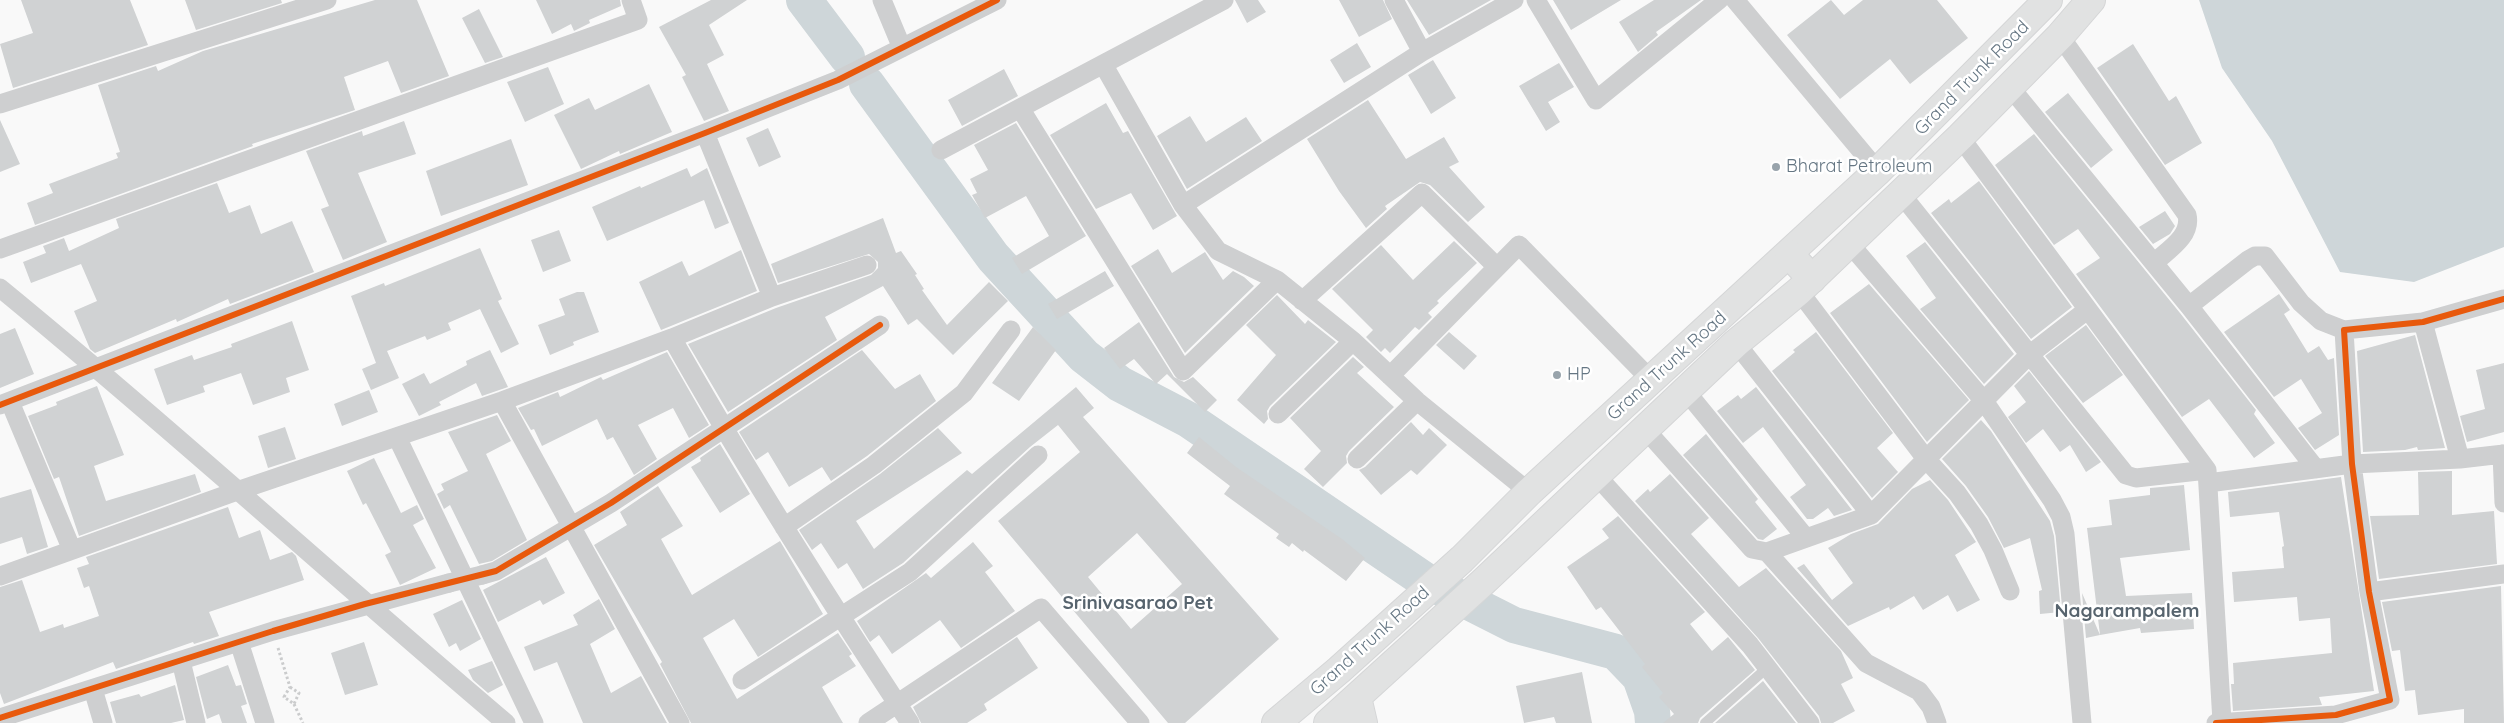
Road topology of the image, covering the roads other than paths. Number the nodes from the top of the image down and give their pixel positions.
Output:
1 (327, 0) edge
2 (631, 0) edge
3 (882, 0) edge
4 (996, 0) edge
5 (1224, 0) edge
6 (1394, 0) edge
7 (1514, 0) edge
8 (1536, 0) edge
9 (1719, 0) edge
10 (1735, 0) edge
11 (2048, 0) edge
12 (2091, 0) edge
13 (2060, 36) junction
14 (902, 48) junction
15 (1422, 52) junction
16 (1103, 64) junction
17 (2010, 87) junction
18 (0, 104) edge
19 (1020, 108) junction
20 (705, 133) junction
21 (1960, 137) junction
22 (941, 150) dead end
23 (1878, 170) junction
24 (1901, 194) junction
25 (1183, 205) junction
26 (1849, 243) junction
27 (0, 249) edge
28 (1789, 254) junction
29 (2154, 263) junction
30 (867, 265) dead end
31 (1497, 267) junction
32 (1277, 280) junction
33 (1805, 285) junction
34 (0, 288) edge
35 (772, 296) junction
36 (2504, 299) edge
37 (1302, 301) junction
38 (2189, 306) junction
39 (2087, 310) junction
40 (2423, 322) junction
41 (880, 325) dead end
42 (1011, 330) dead end
43 (2344, 330) junction
44 (672, 338) junction
45 (1353, 341) junction
46 (1736, 343) junction
47 (2029, 355) junction
48 (98, 369) junction
49 (1390, 376) junction
50 (1651, 380) junction
51 (1685, 390) junction
52 (502, 401) junction
53 (1417, 401) junction
54 (1984, 401) junction
55 (5, 403) edge
56 (1278, 414) dead end
57 (724, 429) junction
58 (1645, 429) junction
59 (398, 436) junction
60 (1038, 454) dead end
61 (2503, 454) edge
62 (1358, 459) dead end
63 (2460, 459) junction
64 (1926, 460) junction
65 (2352, 464) junction
66 (2316, 469) junction
67 (1596, 475) junction
68 (2207, 477) junction
69 (237, 491) junction
70 (1529, 492) junction
71 (2504, 503) edge
72 (1871, 515) junction
73 (571, 527) junction
74 (784, 528) junction
75 (1806, 538) junction
76 (72, 550) junction
77 (1767, 552) junction
78 (2504, 574) edge
79 (0, 576) edge
80 (2010, 591) dead end
81 (2368, 592) junction
82 (365, 604) junction
83 (842, 616) junction
84 (239, 642) junction
85 (181, 661) junction
86 (1768, 668) junction
87 (742, 680) dead end
88 (93, 689) junction
89 (1357, 696) junction
90 (898, 704) junction
91 (0, 718) edge
92 (2339, 719) edge
93 (2222, 722) edge
94 (1, 723) edge
95 (103, 723) edge
96 (196, 723) edge
97 (265, 723) edge
98 (506, 723) edge
99 (534, 723) edge
100 (680, 723) edge
101 (868, 723) edge
102 (910, 723) edge
103 (1140, 723) edge
104 (1276, 723) edge
105 (1328, 723) edge
106 (1363, 723) edge
107 (1705, 723) edge
108 (1810, 723) edge
109 (1937, 723) edge
110 (2082, 723) edge
111 (2216, 723) edge

1 - 18 street
2 - 27 street
3 - 14 street
4 - 14 street
5 - 16 street
6 - 15 street
7 - 15 street
8 - 9 street
10 - 23 street
11 - 23 main road, Grand Trunk Road
12 - 13 main road, Grand Trunk Road
13 - 17 main road, Grand Trunk Road
13 - 29 street
14 - 20 street
15 - 25 street
16 - 19 street
16 - 25 street
17 - 21 main road, Grand Trunk Road
17 - 29 street
19 - 22 street
19 - 32 street
20 - 35 street
20 - 48 street
21 - 24 main road, Grand Trunk Road
21 - 39 street
23 - 28 main road, Grand Trunk Road
24 - 26 main road, Grand Trunk Road
24 - 47 street
25 - 32 street
26 - 33 main road, Grand Trunk Road
26 - 54 street
28 - 33 main road
28 - 50 main road, Grand Trunk Road
29 - 38 street
30 - 35 street
31 - 37 street
31 - 49 street
31 - 50 street
32 - 37 street
33 - 46 main road, Grand Trunk Road
33 - 64 street
34 - 48 street
35 - 44 street
36 - 40 street
37 - 45 street
38 - 43 street
38 - 66 street
39 - 47 street
39 - 68 street
40 - 43 street
40 - 63 street
41 - 57 street
42 - 74 street
43 - 65 street
44 - 52 street
44 - 57 street
45 - 49 street
45 - 56 street
46 - 51 main road, Grand Trunk Road
46 - 72 street
47 - 54 street
47 - 68 street
48 - 55 street
48 - 69 street
49 - 53 street
50 - 70 main road, Grand Trunk Road
51 - 58 main road, Grand Trunk Road
51 - 75 street
52 - 59 street
52 - 73 street
53 - 62 street
53 - 70 street
54 - 64 street
54 - 110 street
55 - 76 street
57 - 73 street
57 - 74 street
58 - 67 main road, Grand Trunk Road
58 - 77 street
59 - 69 street
59 - 99 street
60 - 83 street
61 - 63 street
61 - 71 street
63 - 65 street
64 - 72 street
64 - 80 street
65 - 66 street
65 - 81 street
66 - 68 street
67 - 86 street
67 - 89 main road, Grand Trunk Road
68 - 93 street
69 - 76 street
69 - 82 street
70 - 104 main road, Grand Trunk Road
72 - 75 street
73 - 82 street, bridge
73 - 100 street
74 - 83 street
75 - 77 street
76 - 79 street
77 - 109 street
78 - 81 street
81 - 92 street
82 - 84 street
82 - 98 street
83 - 87 street
83 - 90 street
84 - 85 street
84 - 97 street
85 - 88 street
85 - 96 street
86 - 107 lane
86 - 108 street
88 - 91 street
88 - 95 street
89 - 105 main road, Grand Trunk Road
89 - 106 main road
90 - 101 street
90 - 102 street
90 - 103 street
91 - 94 street
92 - 93 street
93 - 111 street

